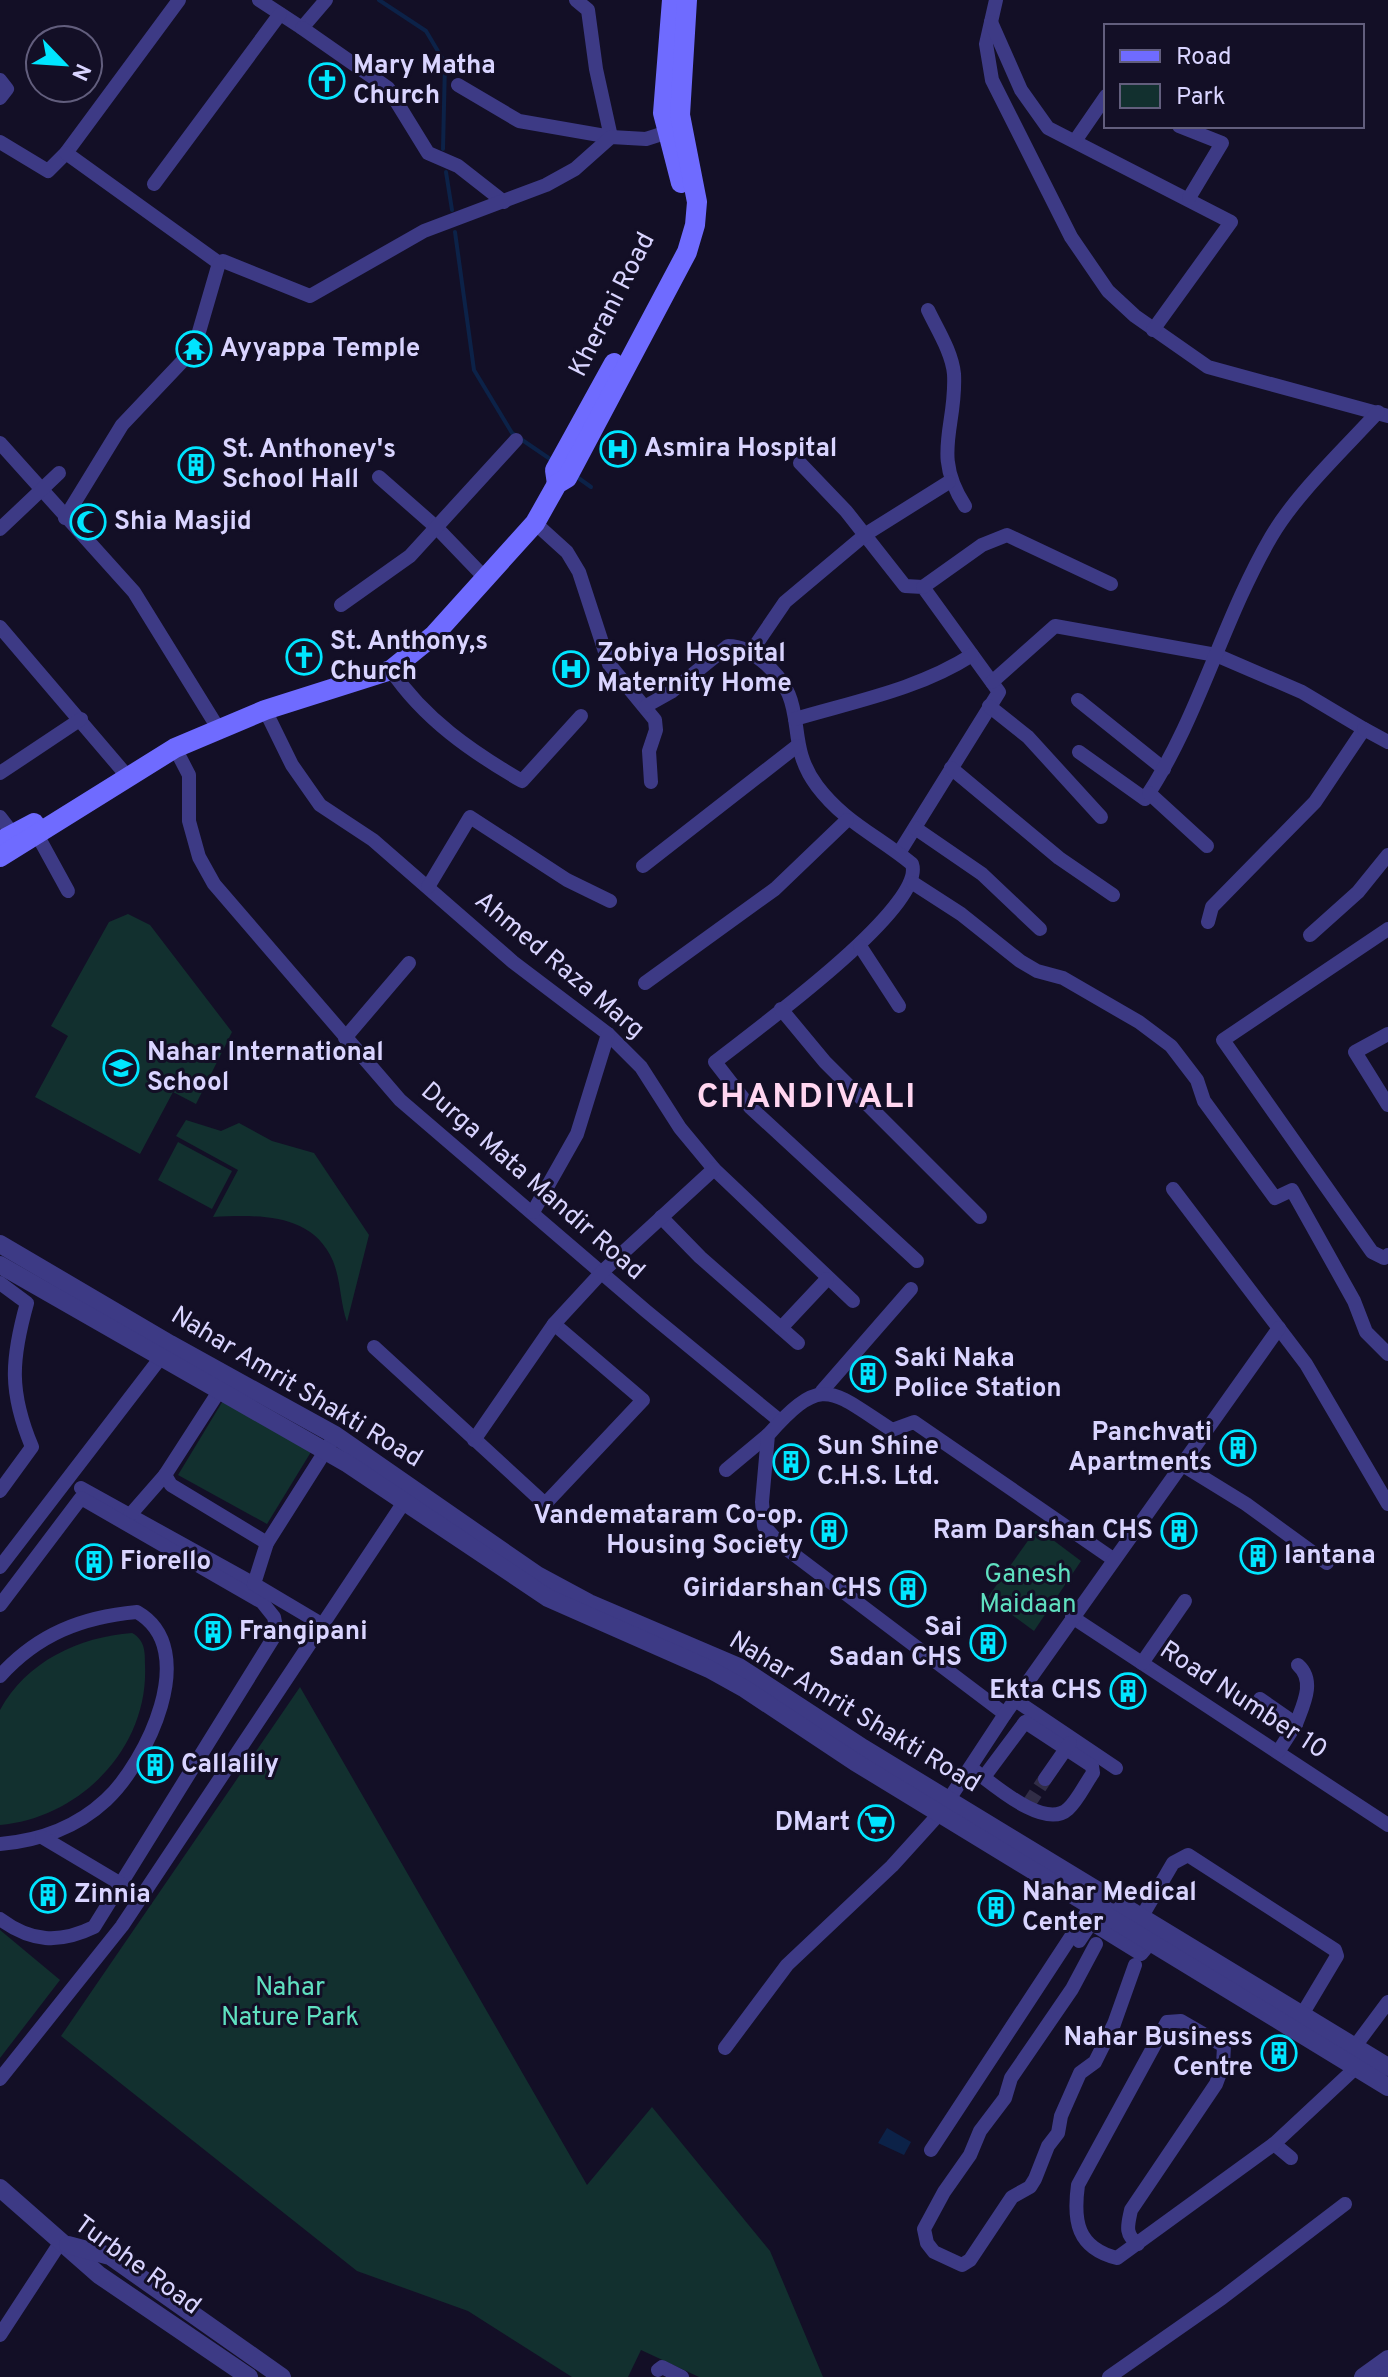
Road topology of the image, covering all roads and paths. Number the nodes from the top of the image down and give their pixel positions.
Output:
1 (179, 0) edge
2 (259, 0) edge
3 (326, 0) edge
4 (576, 0) edge
5 (672, 0) edge
6 (687, 0) edge
7 (996, 0) edge
8 (280, 14) junction
9 (991, 22) junction
10 (302, 28) junction
11 (0, 80) edge
12 (458, 85) dead end
13 (0, 98) edge
14 (1104, 100) edge
15 (1184, 128) edge
16 (675, 130) junction
17 (611, 137) junction
18 (1075, 141) junction
19 (0, 142) edge
20 (66, 153) junction
21 (154, 184) dead end
22 (1189, 198) junction
23 (504, 202) junction
24 (219, 263) junction
25 (928, 310) dead end
26 (1153, 330) junction
27 (1383, 414) edge
28 (516, 440) dead end
29 (0, 443) edge
30 (800, 463) dead end
31 (59, 473) dead end
32 (379, 477) dead end
33 (949, 482) junction
34 (41, 491) junction
35 (965, 506) dead end
36 (65, 518) junction
37 (535, 523) junction
38 (437, 528) junction
39 (0, 529) edge
40 (866, 534) junction
41 (486, 579) junction
42 (1111, 584) dead end
43 (923, 587) junction
44 (341, 605) dead end
45 (0, 627) edge
46 (751, 652) junction
47 (972, 655) junction
48 (1216, 655) junction
49 (391, 670) junction
50 (992, 682) junction
51 (1078, 700) dead end
52 (646, 706) junction
53 (989, 706) junction
54 (265, 710) junction
55 (581, 716) dead end
56 (81, 719) junction
57 (795, 719) junction
58 (218, 728) junction
59 (1364, 729) junction
60 (1388, 742) edge
61 (797, 746) junction
62 (175, 748) junction
63 (1079, 752) dead end
64 (951, 768) junction
65 (1164, 769) junction
66 (0, 773) edge
67 (128, 777) junction
68 (651, 782) dead end
69 (1149, 793) junction
70 (0, 817) edge
71 (1101, 817) dead end
72 (847, 820) junction
73 (915, 828) junction
74 (21, 837) edge
75 (1207, 846) dead end
76 (899, 853) junction
77 (1388, 855) edge
78 (0, 857) edge
79 (643, 866) dead end
80 (913, 883) junction
81 (428, 887) junction
82 (68, 891) dead end
83 (1113, 895) dead end
84 (610, 901) dead end
85 (1208, 922) dead end
86 (1040, 929) dead end
87 (1388, 929) edge
88 (1310, 935) dead end
89 (860, 946) junction
90 (409, 963) dead end
91 (645, 983) dead end
92 (899, 1006) dead end
93 (781, 1009) junction
94 (608, 1034) junction
95 (1388, 1034) edge
96 (345, 1038) junction
97 (1388, 1105) edge
98 (714, 1169) junction
99 (1173, 1189) dead end
100 (533, 1212) junction
101 (661, 1217) junction
102 (980, 1217) dead end
103 (0, 1244) edge
104 (1388, 1255) edge
105 (917, 1261) dead end
106 (0, 1265) edge
107 (602, 1272) junction
108 (827, 1279) junction
109 (0, 1283) edge
110 (911, 1289) dead end
111 (853, 1301) dead end
112 (554, 1324) junction
113 (781, 1328) junction
114 (1279, 1328) junction
115 (798, 1343) dead end
116 (374, 1347) dead end
117 (166, 1352) junction
118 (1388, 1354) edge
119 (223, 1384) junction
120 (822, 1391) junction
121 (780, 1421) junction
122 (302, 1428) junction
123 (335, 1435) junction
124 (768, 1435) junction
125 (474, 1440) junction
126 (325, 1451) junction
127 (1181, 1464) junction
128 (726, 1470) dead end
129 (165, 1475) junction
130 (81, 1488) dead end
131 (0, 1491) edge
132 (409, 1495) junction
133 (1388, 1504) edge
134 (130, 1515) junction
135 (267, 1543) junction
136 (1113, 1559) junction
137 (1327, 1563) dead end
138 (0, 1567) edge
139 (254, 1584) junction
140 (1185, 1601) dead end
141 (0, 1605) edge
142 (1072, 1617) junction
143 (323, 1625) junction
144 (1142, 1663) junction
145 (1298, 1665) dead end
146 (0, 1676) edge
147 (1260, 1699) dead end
148 (1015, 1700) junction
149 (1005, 1714) junction
150 (1296, 1724) junction
151 (1069, 1744) junction
152 (1278, 1752) junction
153 (971, 1768) junction
154 (1116, 1768) dead end
155 (984, 1777) junction
156 (1045, 1779) tunnel mouth
157 (178, 1791) junction
158 (203, 1805) junction
159 (945, 1807) junction
160 (1388, 1825) edge
161 (42, 1837) junction
162 (0, 1844) edge
163 (121, 1884) junction
164 (1096, 1898) junction
165 (0, 1919) edge
166 (1138, 1924) junction
167 (1151, 1942) junction
168 (1096, 1944) dead end
169 (1062, 1950) junction
170 (1135, 1965) dead end
171 (1388, 2002) edge
172 (1297, 2022) junction
173 (725, 2048) dead end
174 (997, 2049) junction
175 (1356, 2058) junction
176 (1021, 2063) junction
177 (988, 2064) junction
178 (1388, 2067) edge
179 (1011, 2078) junction
180 (0, 2079) edge
181 (1388, 2087) edge
182 (1274, 2144) junction
183 (931, 2150) dead end
184 (1291, 2158) dead end
185 (0, 2188) edge
186 (1345, 2204) dead end
187 (60, 2243) junction
188 (1138, 2244) junction
189 (0, 2335) edge
190 (1388, 2359) edge
191 (658, 2370) dead end
192 (249, 2377) edge
193 (282, 2377) edge
194 (682, 2377) edge
195 (1109, 2377) edge
196 (1363, 2377) edge

1 - 20 street
2 - 8 street
3 - 10 street
4 - 17 street
5 - 16 main road, Kherani Road
6 - 16 main road, Kherani Road
7 - 9 street
8 - 10 street
8 - 21 street
9 - 18 street
9 - 26 street
10 - 23 street
11 - 13 street
12 - 17 street
14 - 18 street
15 - 22 street
16 - 17 street
16 - 37 main road, Kherani Road
17 - 23 street
18 - 22 street
19 - 20 street
20 - 24 street
22 - 26 street
23 - 24 street
24 - 36 street
25 - 33 street
26 - 27 street
27 - 48 street
28 - 38 street
29 - 34 street
30 - 40 street
31 - 34 street
32 - 38 street
33 - 35 street
33 - 40 street
34 - 36 street
34 - 39 street
36 - 58 street
37 - 41 main road, Kherani Road
37 - 52 street
38 - 41 street
38 - 44 street
40 - 43 street
40 - 46 street
41 - 49 main road, Kherani Road
42 - 43 street
43 - 47 street
45 - 56 street
46 - 52 street
46 - 57 street
47 - 50 street
47 - 57 street
48 - 50 street
48 - 59 street
48 - 65 street
49 - 54 main road, Kherani Road
49 - 55 street
50 - 53 street
51 - 65 street
52 - 68 street
53 - 64 street
53 - 71 street
54 - 58 main road, Kherani Road
54 - 81 street, Ahmed Raza Marg
56 - 66 street
56 - 67 street
57 - 61 street
58 - 62 main road, Kherani Road
59 - 60 street
59 - 85 street
61 - 72 street
61 - 79 street
62 - 67 main road, Kherani Road
62 - 96 street, Durga Mata Mandir Road
63 - 69 street
64 - 73 street
64 - 83 street
65 - 69 street
67 - 74 main road, Kherani Road
69 - 75 street
70 - 74 street
72 - 76 street
72 - 91 street
73 - 76 street
73 - 86 street
74 - 78 main road, Kherani Road
74 - 82 street
76 - 80 street
77 - 88 street
80 - 89 street
80 - 118 street
81 - 84 street
81 - 94 street, Ahmed Raza Marg
87 - 104 street
89 - 92 street
89 - 93 street
90 - 96 street
93 - 102 street
93 - 105 street
94 - 98 street, Ahmed Raza Marg
94 - 100 street
95 - 97 street
96 - 100 street, Durga Mata Mandir Road
98 - 101 street
98 - 108 street, Ahmed Raza Marg
99 - 114 street
100 - 107 street, Durga Mata Mandir Road
101 - 107 street
101 - 113 street
103 - 117 street, Nahar Amrit Shakti Road
106 - 117 street, Nahar Amrit Shakti Road
107 - 112 street
107 - 121 street, Durga Mata Mandir Road
108 - 111 street, Ahmed Raza Marg
108 - 113 street
109 - 131 street
110 - 120 street
112 - 125 street
112 - 125 street
113 - 115 street
114 - 127 street
114 - 133 street
116 - 125 street
117 - 119 street, Nahar Amrit Shakti Road
117 - 138 street
119 - 122 street, Nahar Amrit Shakti Road
119 - 129 street
120 - 121 street
120 - 136 street
121 - 124 street
122 - 123 street, Nahar Amrit Shakti Road
122 - 126 street, Nahar Amrit Shakti Road
123 - 126 street
123 - 132 street, Nahar Amrit Shakti Road
124 - 128 street
124 - 149 street
126 - 132 street, Nahar Amrit Shakti Road
126 - 135 street
127 - 136 street
127 - 137 street
129 - 134 street
129 - 135 street
130 - 134 street
132 - 143 street
132 - 159 street, Nahar Amrit Shakti Road
134 - 139 street
135 - 139 street
136 - 142 street
139 - 143 street
140 - 144 street
141 - 157 street
142 - 144 street, Road Number 10
142 - 148 street
143 - 158 street
144 - 152 street, Road Number 10
145 - 150 street
146 - 161 street
147 - 150 street
148 - 149 street
148 - 151 street
149 - 153 street
150 - 152 street
151 - 154 street
151 - 155 street
151 - 155 street
151 - 156 street
152 - 160 street, Road Number 10
153 - 155 street
153 - 159 street
157 - 158 street
157 - 163 street
158 - 180 street
159 - 164 street, Nahar Amrit Shakti Road
159 - 173 street
161 - 162 street
161 - 163 street
163 - 165 street
164 - 166 street, Nahar Amrit Shakti Road
164 - 169 street
166 - 167 street, Nahar Amrit Shakti Road
166 - 172 street, Nahar Amrit Shakti Road
166 - 172 street
167 - 169 street
167 - 172 street, Nahar Amrit Shakti Road
168 - 176 street
169 - 174 street
170 - 179 street
171 - 175 street
172 - 175 street, Nahar Amrit Shakti Road
174 - 176 street
174 - 177 street
175 - 178 street, Nahar Amrit Shakti Road
175 - 181 street, Nahar Amrit Shakti Road
175 - 182 street
176 - 179 street
177 - 179 street
177 - 183 street
182 - 184 street
182 - 188 street
185 - 187 street, Turbhe Road
186 - 195 street
187 - 189 street
187 - 192 street, Turbhe Road
187 - 193 street
188 - 188 street
190 - 196 street
191 - 194 street

